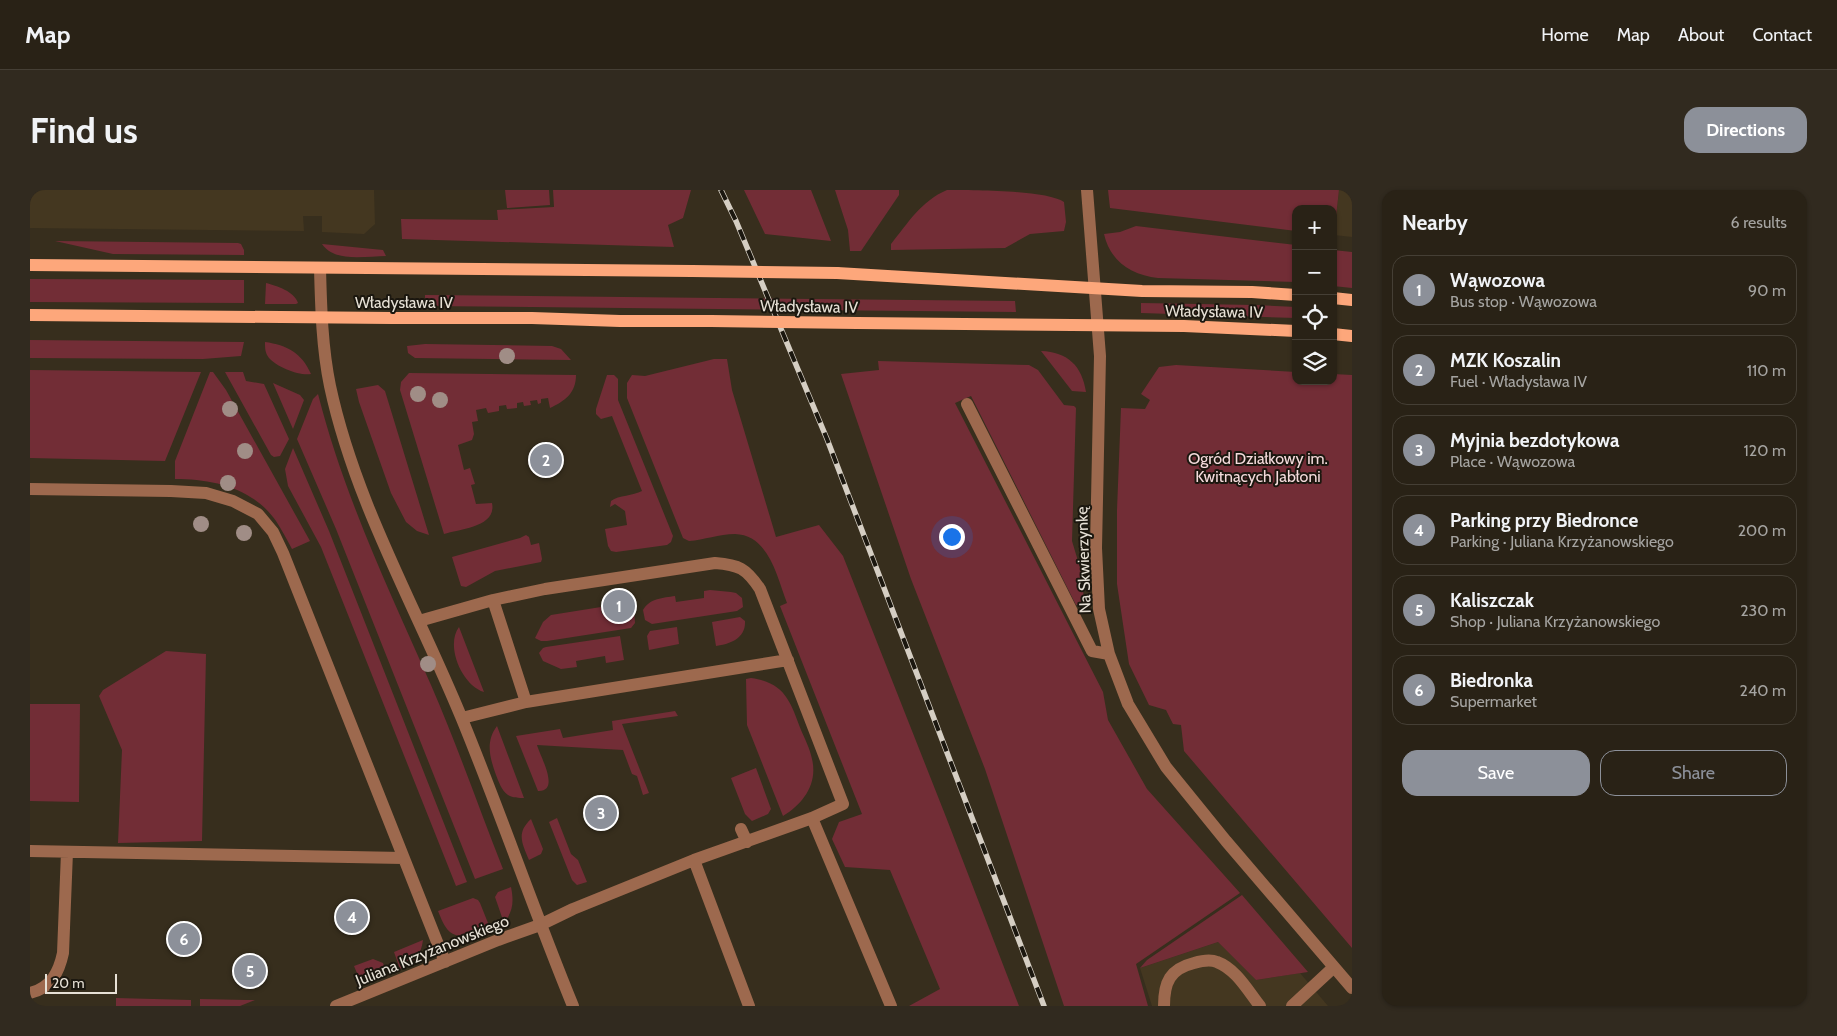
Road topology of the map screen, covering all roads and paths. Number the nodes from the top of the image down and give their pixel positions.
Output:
1 (1087, 190) edge
2 (30, 265) edge
3 (320, 268) junction
4 (1096, 288) junction
5 (1292, 295) edge
6 (1337, 298) edge
7 (1352, 300) edge
8 (30, 315) edge
9 (322, 318) junction
10 (1099, 327) junction
11 (1292, 331) edge
12 (1337, 334) edge
13 (1352, 336) edge
14 (966, 404) dead end
15 (30, 489) edge
16 (493, 600) junction
17 (419, 622) junction
18 (1109, 654) junction
19 (788, 660) junction
20 (526, 702) junction
21 (462, 718) junction
22 (812, 818) junction
23 (741, 829) dead end
24 (747, 842) junction
25 (30, 851) edge
26 (67, 852) junction
27 (403, 858) junction
28 (694, 860) junction
29 (540, 925) junction
30 (445, 962) junction
31 (1334, 967) junction
32 (1352, 988) edge
33 (30, 993) edge
34 (336, 1006) edge
35 (573, 1006) edge
36 (749, 1006) edge
37 (891, 1006) edge
38 (1164, 1006) edge
39 (1260, 1006) edge
40 (1292, 1006) edge

1 - 4 street
2 - 3 main road, Władysława IV
3 - 4 main road, Władysława IV, bridge
3 - 9 street
4 - 5 main road, Władysława IV
4 - 10 street, Na Skwierzynkę
6 - 7 main road
8 - 9 main road, Władysława IV
9 - 10 main road, Władysława IV, bridge
9 - 17 street
10 - 11 main road, Władysława IV
10 - 18 street, Na Skwierzynkę
12 - 13 main road
14 - 18 street
15 - 27 street
16 - 17 street
16 - 19 street
16 - 20 street
17 - 21 street
18 - 31 street, Na Skwierzynkę
19 - 20 street
19 - 22 street, Juliana Krzyżanowskiego
20 - 21 street
21 - 29 street
22 - 24 street, Juliana Krzyżanowskiego
22 - 37 street
23 - 24 street
24 - 28 street, Juliana Krzyżanowskiego
25 - 26 street
26 - 27 street
26 - 33 street
27 - 30 street
28 - 29 street, Juliana Krzyżanowskiego
28 - 36 street
29 - 30 street, Juliana Krzyżanowskiego
29 - 35 street
30 - 34 street, Juliana Krzyżanowskiego
31 - 32 street, Na Skwierzynkę
31 - 40 street
38 - 39 street

